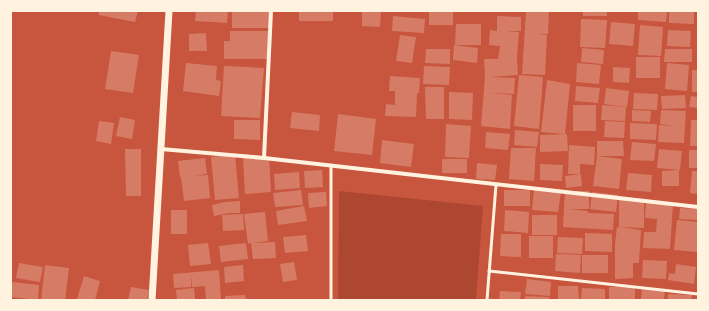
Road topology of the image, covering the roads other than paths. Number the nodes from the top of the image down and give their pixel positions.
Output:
1 (169, 11) edge
2 (271, 11) edge
3 (161, 149) junction
4 (264, 158) junction
5 (331, 166) junction
6 (496, 185) junction
7 (698, 207) edge
8 (489, 271) junction
9 (698, 294) edge
10 (152, 300) edge
11 (331, 300) edge
12 (487, 300) edge

1 - 3 street
2 - 4 street
3 - 4 street
3 - 10 street
4 - 5 street
5 - 6 street
5 - 11 lane
6 - 7 street
6 - 8 lane
8 - 9 lane
8 - 12 lane

